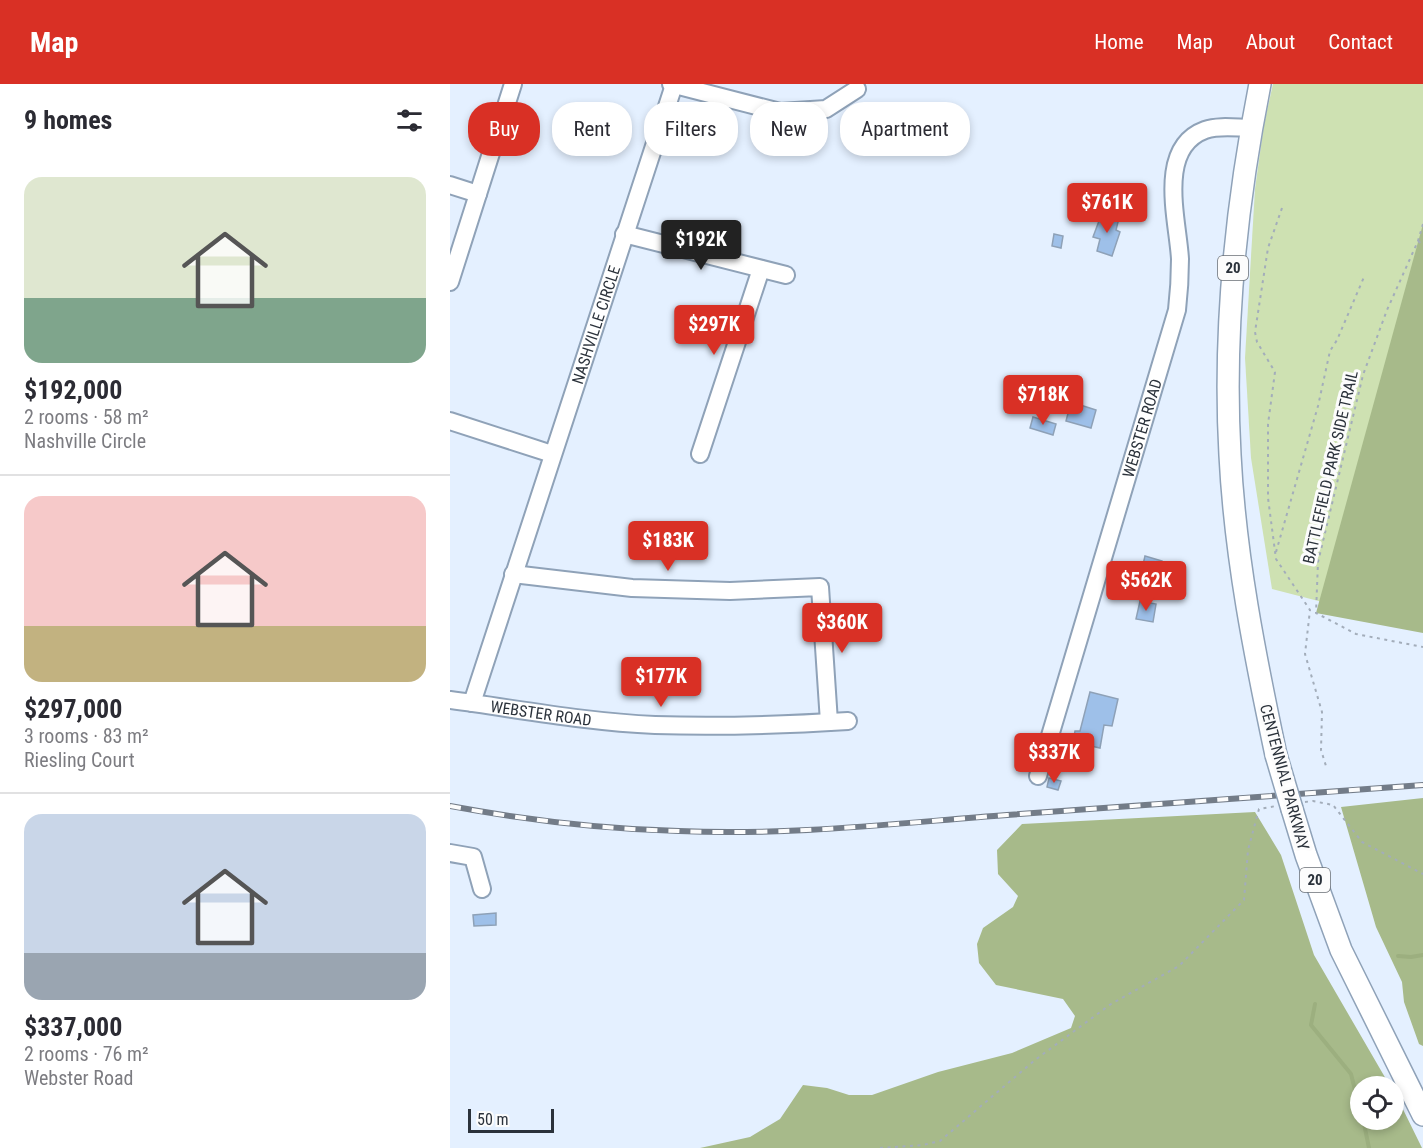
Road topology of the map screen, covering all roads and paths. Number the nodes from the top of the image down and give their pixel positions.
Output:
1 (513, 84) edge
2 (672, 84) edge
3 (1260, 84) edge
4 (857, 89) dead end
5 (1251, 128) junction
6 (450, 185) edge
7 (478, 194) junction
8 (1282, 208) dead end
9 (1423, 224) edge
10 (624, 234) junction
11 (1418, 241) junction
12 (1423, 245) edge
13 (761, 268) junction
14 (786, 275) dead end
15 (1364, 277) dead end
16 (450, 282) edge
17 (450, 421) edge
18 (552, 454) junction
19 (700, 454) dead end
20 (1275, 555) junction
21 (513, 574) junction
22 (1423, 647) edge
23 (450, 700) edge
24 (472, 703) junction
25 (848, 721) dead end
26 (829, 722) junction
27 (1326, 766) dead end
28 (1038, 776) dead end
29 (1313, 801) dead end
30 (1259, 808) dead end
31 (450, 853) edge
32 (1423, 874) edge
33 (482, 889) dead end
34 (1423, 1115) edge
35 (930, 1143) junction
36 (880, 1148) edge
37 (924, 1148) edge

1 - 7 street
2 - 4 street
2 - 10 street, NASHVILLE CIRCLE
3 - 5 main road, 20
5 - 28 street, WEBSTER ROAD
5 - 34 main road, CENTENNIAL PARKWAY / 20, bridge
6 - 7 street
7 - 16 street
8 - 20 path
9 - 11 path, BATTLEFIELD PARK SIDE TRAIL
10 - 13 street
10 - 18 street, NASHVILLE CIRCLE
11 - 12 path
11 - 22 path, BATTLEFIELD PARK SIDE TRAIL
13 - 14 street
13 - 19 street
15 - 20 path
17 - 18 street
18 - 21 street, NASHVILLE CIRCLE
20 - 27 path
21 - 24 street, NASHVILLE CIRCLE
21 - 26 street
23 - 24 street, WEBSTER ROAD
24 - 26 street, WEBSTER ROAD
25 - 26 street, WEBSTER ROAD
29 - 32 path
30 - 35 path
31 - 33 street
35 - 36 path
35 - 37 path

